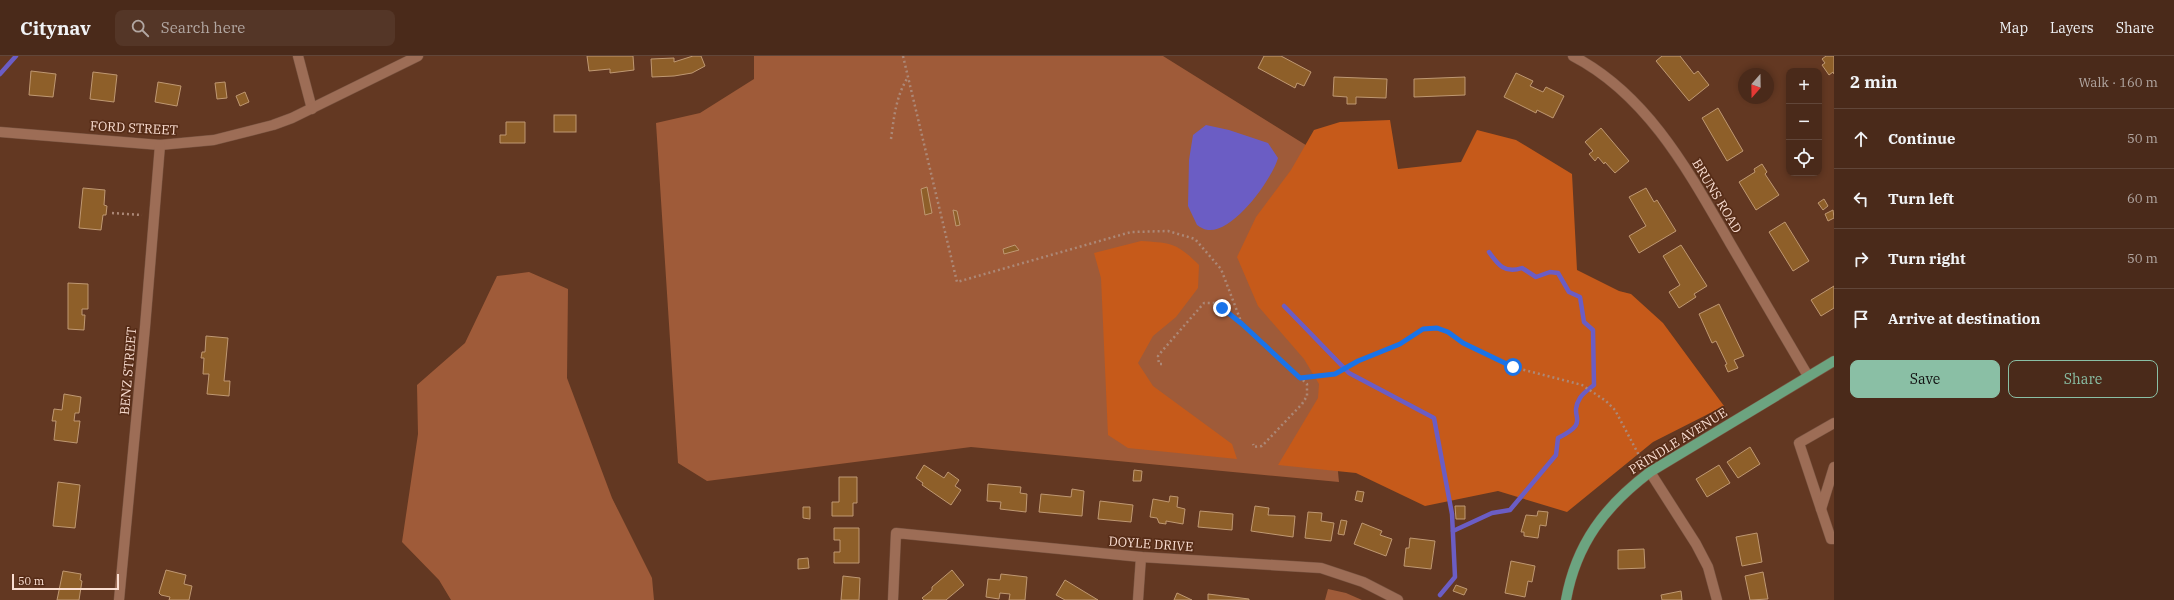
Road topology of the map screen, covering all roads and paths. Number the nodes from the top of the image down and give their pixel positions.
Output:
1 (298, 56) edge
2 (418, 56) edge
3 (903, 56) edge
4 (1573, 56) edge
5 (908, 76) junction
6 (312, 109) junction
7 (0, 132) edge
8 (891, 139) dead end
9 (160, 145) junction
10 (112, 213) dead end
11 (155, 216) junction
12 (1242, 324) junction
13 (1834, 361) edge
14 (1162, 364) dead end
15 (1808, 376) junction
16 (1300, 378) junction
17 (1834, 423) edge
18 (1253, 444) dead end
19 (1641, 459) dead end
20 (1834, 467) edge
21 (1650, 472) junction
22 (1821, 509) junction
23 (1834, 539) edge
24 (1141, 557) junction
25 (119, 600) edge
26 (893, 600) edge
27 (1138, 600) edge
28 (1398, 600) edge
29 (1566, 600) edge
30 (1717, 600) edge

1 - 6 street
2 - 6 street, FORD STREET
3 - 5 path
4 - 15 street, BRUNS ROAD
5 - 8 path
5 - 12 path
6 - 9 street, FORD STREET
7 - 9 street, FORD STREET
9 - 11 street, BENZ STREET
10 - 11 path
11 - 25 street, BENZ STREET
12 - 14 path
12 - 16 path
13 - 15 main road, PRINDLE AVENUE
15 - 21 main road, PRINDLE AVENUE
16 - 18 path
16 - 19 path
17 - 22 street
20 - 22 street
21 - 29 main road, PRINDLE AVENUE
21 - 30 street
22 - 23 street
24 - 26 street, DOYLE DRIVE
24 - 27 street
24 - 28 street, DOYLE DRIVE

